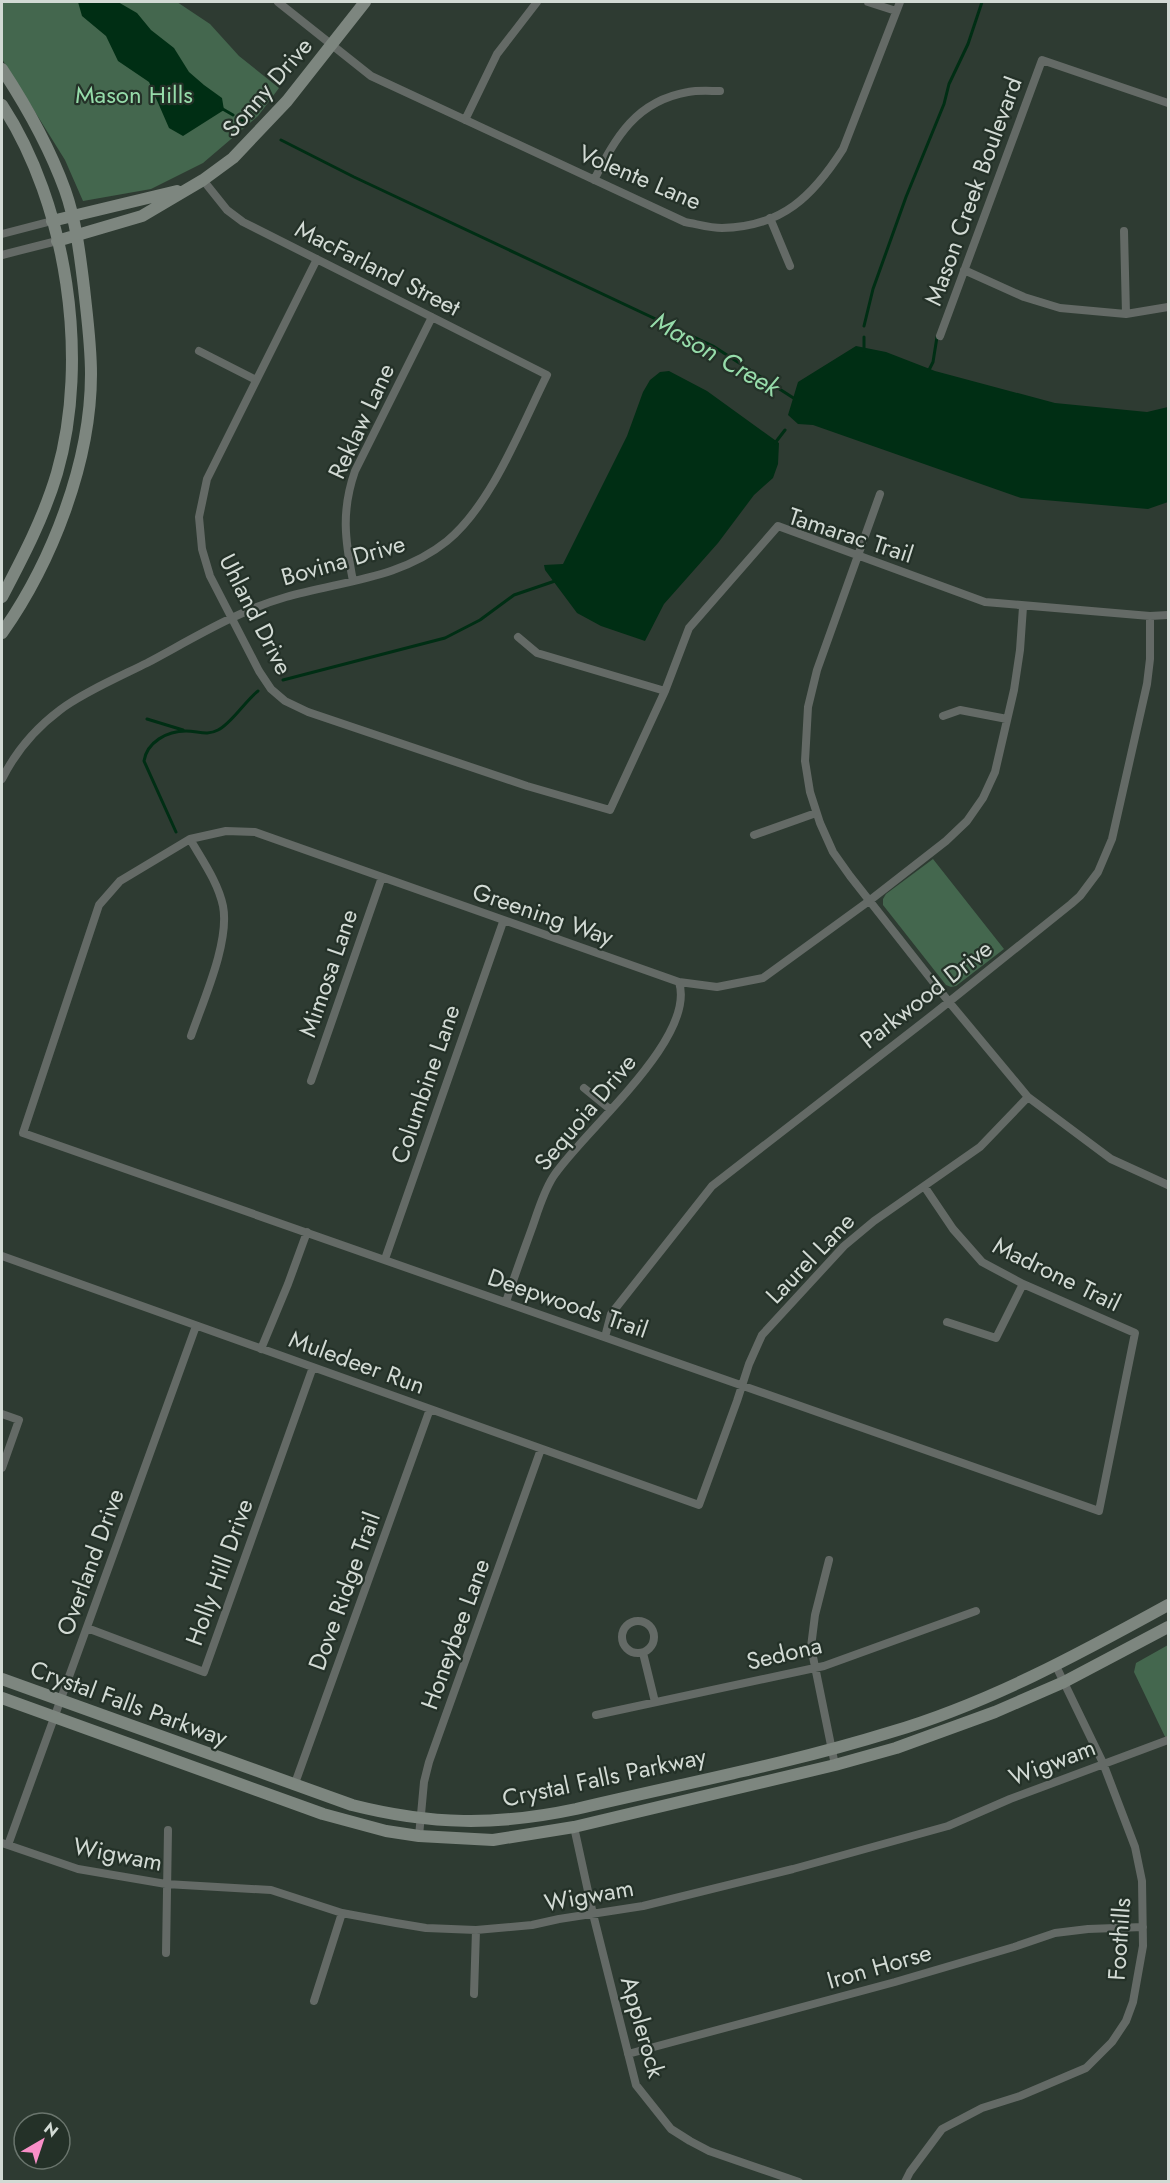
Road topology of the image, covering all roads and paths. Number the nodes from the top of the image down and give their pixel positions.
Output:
1 (278, 2) edge
2 (365, 2) edge
3 (537, 2) edge
4 (868, 2) edge
5 (900, 2) edge
6 (896, 11) junction
7 (331, 44) junction
8 (2, 69) edge
9 (720, 91) dead end
10 (1168, 103) edge
11 (2, 105) edge
12 (465, 120) junction
13 (203, 180) junction
14 (594, 180) junction
15 (189, 188) junction
16 (72, 215) junction
17 (770, 218) junction
18 (52, 221) junction
19 (1124, 231) dead end
20 (2, 234) edge
21 (77, 235) junction
22 (57, 241) junction
23 (2, 255) edge
24 (317, 259) junction
25 (790, 266) dead end
26 (964, 270) junction
27 (1168, 307) edge
28 (1126, 314) junction
29 (432, 317) junction
30 (940, 336) dead end
31 (200, 351) dead end
32 (547, 375) joint
33 (256, 380) junction
34 (880, 495) dead end
35 (859, 555) junction
36 (353, 581) junction
37 (2, 597) edge
38 (1023, 607) junction
39 (1168, 615) edge
40 (1150, 616) junction
41 (232, 619) junction
42 (4, 626) edge
43 (518, 637) dead end
44 (665, 691) junction
45 (943, 716) dead end
46 (1007, 719) junction
47 (2, 779) edge
48 (610, 810) joint
49 (816, 813) junction
50 (754, 835) dead end
51 (190, 839) junction
52 (382, 877) junction
53 (869, 901) junction
54 (503, 922) junction
55 (678, 982) junction
56 (949, 1002) junction
57 (191, 1036) dead end
58 (311, 1081) dead end
59 (584, 1088) dead end
60 (1028, 1097) junction
61 (611, 1110) junction
62 (23, 1133) joint
63 (1168, 1185) edge
64 (924, 1186) junction
65 (306, 1232) junction
66 (2, 1256) edge
67 (385, 1259) junction
68 (1023, 1284) junction
69 (506, 1302) junction
70 (946, 1322) dead end
71 (196, 1326) junction
72 (605, 1337) junction
73 (261, 1349) junction
74 (313, 1367) junction
75 (742, 1386) junction
76 (430, 1409) junction
77 (2, 1414) edge
78 (541, 1449) junction
79 (2, 1468) edge
80 (699, 1505) joint
81 (1099, 1511) joint
82 (829, 1560) dead end
83 (1168, 1605) edge
84 (976, 1611) dead end
85 (1168, 1627) edge
86 (87, 1628) junction
87 (643, 1653) dead end
88 (1056, 1665) junction
89 (813, 1668) junction
90 (2, 1679) edge
91 (1064, 1682) junction
92 (2, 1698) edge
93 (60, 1701) junction
94 (655, 1702) junction
95 (596, 1715) dead end
96 (55, 1716) junction
97 (1168, 1740) edge
98 (832, 1749) junction
99 (1103, 1763) junction
100 (835, 1765) junction
101 (294, 1786) junction
102 (420, 1819) junction
103 (574, 1827) junction
104 (168, 1830) dead end
105 (419, 1836) junction
106 (5, 1844) edge
107 (166, 1884) junction
108 (342, 1913) junction
109 (593, 1914) junction
110 (1143, 1927) junction
111 (476, 1929) junction
112 (166, 1953) dead end
113 (474, 1994) dead end
114 (314, 2001) dead end
115 (628, 2054) junction
116 (799, 2181) edge
117 (905, 2181) edge

1 - 7 street, Volente Lane
2 - 7 main road, Sonny Drive
3 - 12 street
4 - 6 street
5 - 6 street, Volente Lane
6 - 17 street, Volente Lane
7 - 12 street, Volente Lane
7 - 13 main road, Sonny Drive
8 - 16 main road
9 - 14 street
10 - 26 street, Mason Creek Boulevard
11 - 18 main road
12 - 14 street, Volente Lane
13 - 15 main road, Sonny Drive
13 - 24 street, MacFarland Street
14 - 17 street, Volente Lane
15 - 16 main road, Sonny Drive
15 - 21 main road, Sonny Drive
16 - 18 main road, Sonny Drive
16 - 21 main road
17 - 25 street
18 - 20 street, Sonny Drive
18 - 22 main road
19 - 28 street
21 - 22 main road, Sonny Drive
21 - 42 main road
22 - 23 street, Sonny Drive
22 - 37 main road
24 - 29 street, MacFarland Street
24 - 33 street, Uhland Drive
26 - 28 street
26 - 30 street, Mason Creek Boulevard
27 - 28 street
29 - 32 street, MacFarland Street
29 - 36 street, Reklaw Lane
31 - 33 street
32 - 36 street, Bovina Drive
33 - 41 street, Uhland Drive
34 - 35 street
35 - 38 street, Tamarac Trail
35 - 44 street, Tamarac Trail
35 - 49 street
36 - 41 street, Bovina Drive
38 - 40 street, Tamarac Trail
38 - 46 street, Greening Way
39 - 40 street, Tamarac Trail
40 - 56 street, Parkwood Drive
41 - 47 street, Bovina Drive
41 - 48 street, Uhland Drive
43 - 44 street
44 - 48 street, Tamarac Trail
45 - 46 street
46 - 53 street, Greening Way
49 - 50 street
49 - 53 street
51 - 52 street, Greening Way
51 - 57 street
51 - 62 street, Greening Way
52 - 54 street, Greening Way
52 - 58 street, Mimosa Lane
53 - 55 street, Greening Way
53 - 56 street
54 - 55 street, Greening Way
54 - 67 street, Columbine Lane
55 - 61 street, Sequoia Drive
56 - 60 street
56 - 72 street, Parkwood Drive
59 - 61 street
60 - 63 street
60 - 64 street, Laurel Lane
61 - 69 street, Sequoia Drive
62 - 65 street, Deepwoods Trail
64 - 68 street, Madrone Trail
64 - 75 street, Laurel Lane
65 - 67 street, Deepwoods Trail
65 - 73 street
66 - 71 street, Muledeer Run
67 - 69 street, Deepwoods Trail
68 - 70 street
68 - 81 street, Madrone Trail
69 - 72 street, Deepwoods Trail
71 - 73 street, Muledeer Run
71 - 86 street, Overland Drive
72 - 75 street, Deepwoods Trail
73 - 74 street, Muledeer Run
74 - 76 street, Muledeer Run
74 - 86 street, Holly Hill Drive
75 - 80 street, Laurel Lane
75 - 81 street, Deepwoods Trail
76 - 78 street, Muledeer Run
76 - 101 street, Dove Ridge Trail
77 - 79 street
78 - 80 street, Muledeer Run
78 - 102 street, Honeybee Lane
82 - 89 street
83 - 88 main road, Crystal Falls Parkway
84 - 89 street, Sedona
85 - 91 main road, Crystal Falls Parkway
86 - 93 street, Overland Drive
87 - 94 street
88 - 91 street, Foothills
88 - 98 main road, Crystal Falls Parkway
89 - 94 street, Sedona
89 - 98 street
90 - 93 main road, Crystal Falls Parkway
91 - 99 street, Foothills
91 - 100 main road, Crystal Falls Parkway
92 - 96 main road, Crystal Falls Parkway
93 - 96 street, Overland Drive
93 - 101 main road, Crystal Falls Parkway
94 - 95 street, Sedona
96 - 105 main road, Crystal Falls Parkway
96 - 106 street, Overland Drive
97 - 99 street, Wigwam
98 - 100 street
98 - 102 main road, Crystal Falls Parkway
99 - 109 street, Wigwam
99 - 110 street, Foothills
100 - 103 main road, Crystal Falls Parkway
101 - 102 main road, Crystal Falls Parkway
102 - 105 street, Honeybee Lane
103 - 105 main road, Crystal Falls Parkway
103 - 109 street, Applerock
104 - 107 street
106 - 107 street, Wigwam
107 - 108 street, Wigwam
107 - 112 street
108 - 111 street, Wigwam
108 - 114 street
109 - 111 street, Wigwam
109 - 115 street, Applerock
110 - 115 street, Iron Horse
110 - 117 street, Foothills
111 - 113 street
115 - 116 street, Applerock

